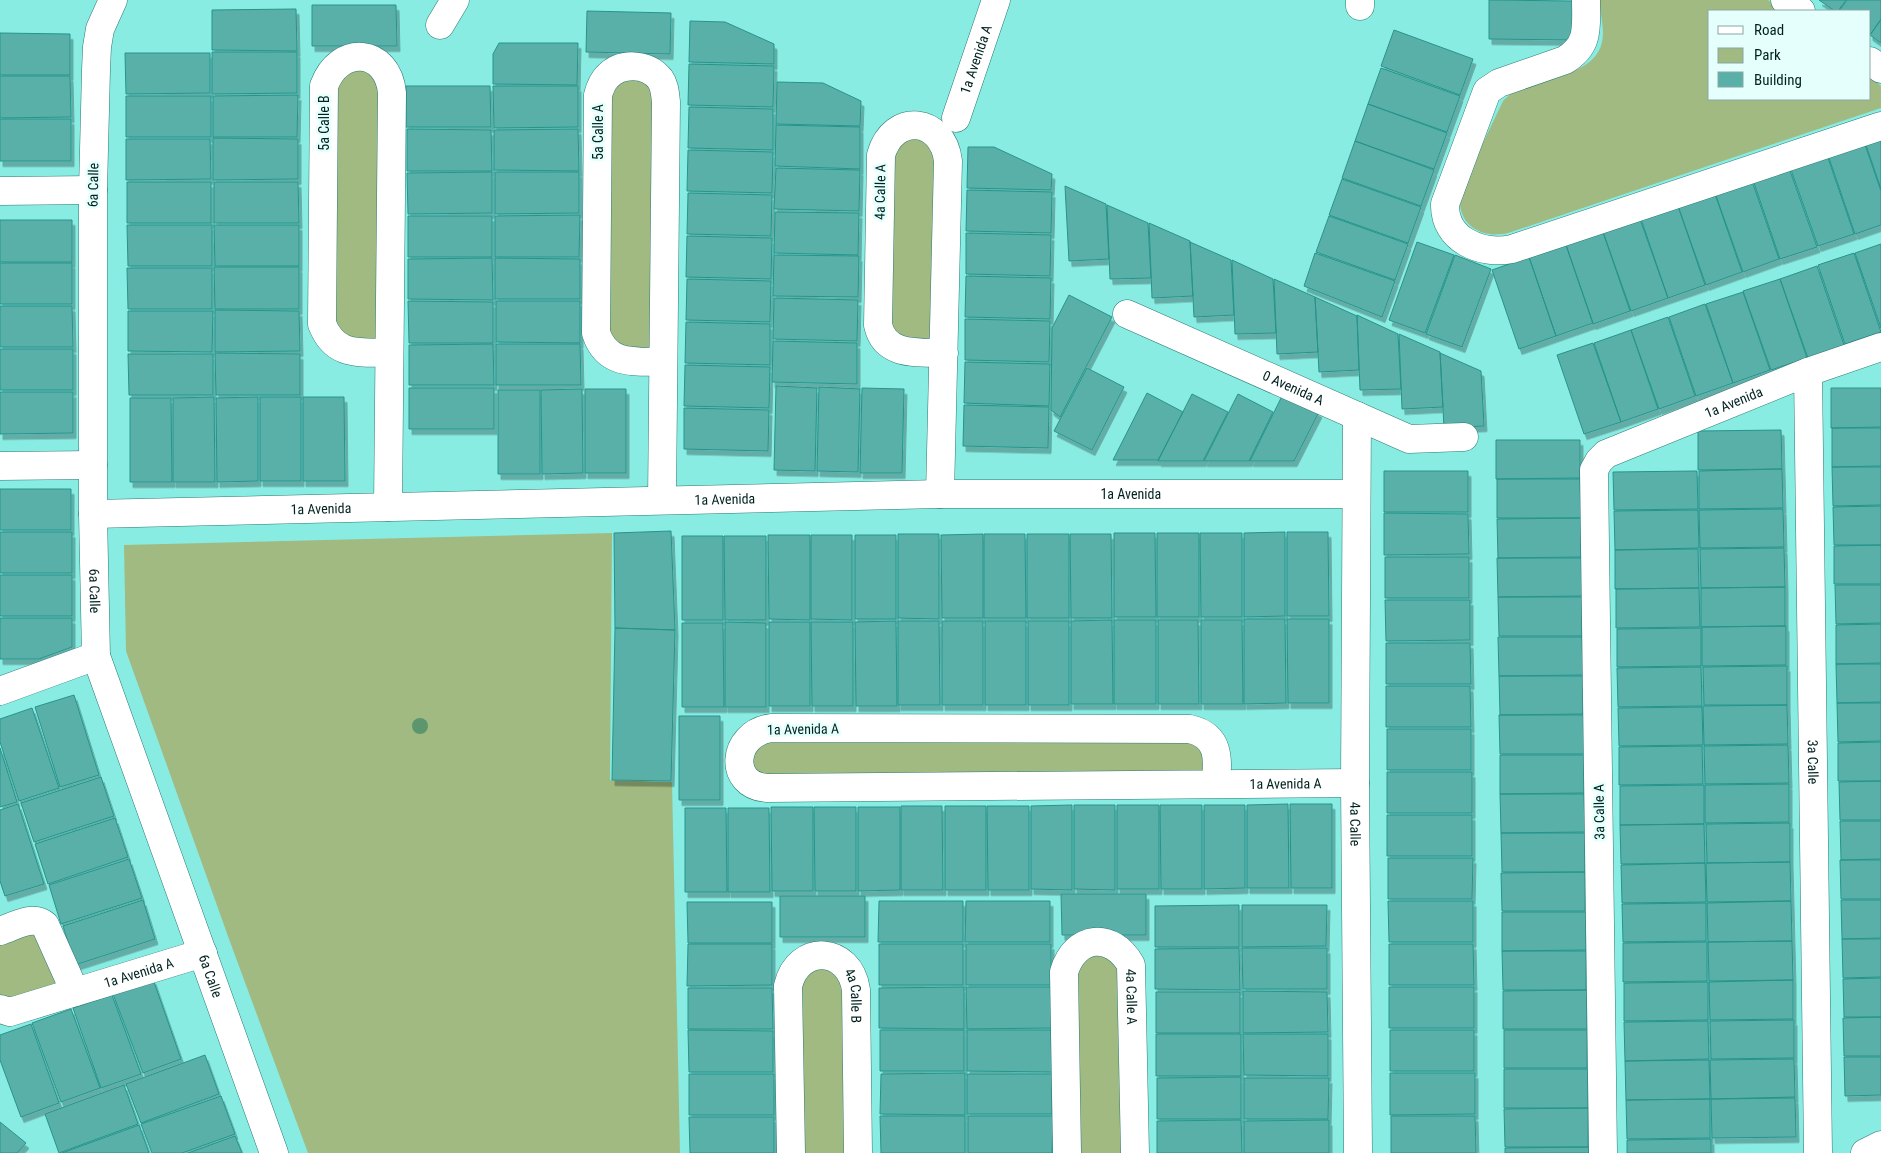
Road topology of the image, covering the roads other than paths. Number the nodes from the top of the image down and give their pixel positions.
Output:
1 (113, 0) edge
2 (455, 0) edge
3 (996, 0) edge
4 (1586, 0) edge
5 (1785, 0) edge
6 (1800, 10) edge
7 (440, 25) dead end
8 (956, 118) dead end
9 (1881, 126) edge
10 (92, 190) junction
11 (0, 191) edge
12 (1128, 314) dead end
13 (1881, 347) edge
14 (389, 353) junction
15 (944, 353) junction
16 (663, 362) junction
17 (1808, 372) junction
18 (1357, 416) junction
19 (1464, 437) dead end
20 (93, 465) junction
21 (0, 466) edge
22 (1594, 470) joint
23 (940, 494) junction
24 (1356, 494) junction
25 (662, 500) junction
26 (388, 507) junction
27 (94, 514) junction
28 (96, 656) junction
29 (6, 687) edge
30 (1216, 783) junction
31 (1355, 783) junction
32 (0, 932) edge
33 (203, 953) junction
34 (75, 992) junction
35 (0, 1009) edge
36 (1881, 1144) edge
37 (274, 1153) edge
38 (791, 1153) edge
39 (858, 1153) edge
40 (1067, 1153) edge
41 (1134, 1153) edge
42 (1358, 1153) edge
43 (1603, 1153) edge
44 (1818, 1153) edge
45 (1865, 1153) edge

1 - 10 street, 6a Calle
2 - 7 street
3 - 8 street, 1a Avenida A
4 - 9 street
5 - 6 street
10 - 11 street
10 - 20 street, 6a Calle
12 - 18 street, 0 Avenida A
13 - 17 street, 1a Avenida
14 - 14 street, 5a Calle B
14 - 26 street, 5a Calle B
15 - 15 street, 4a Calle A
15 - 23 street, 4a Calle A
16 - 16 street, 5a Calle A
16 - 25 street, 5a Calle A
17 - 22 street, 1a Avenida
17 - 44 street, 3a Calle
18 - 19 street, 0 Avenida A
18 - 24 street, 4a Calle
20 - 21 street
20 - 27 street, 6a Calle
22 - 43 street, 3a Calle A
23 - 24 street, 1a Avenida
23 - 25 street, 1a Avenida
24 - 31 street, 4a Calle
25 - 26 street, 1a Avenida
26 - 27 street, 1a Avenida
27 - 28 street, 6a Calle
28 - 29 street
28 - 33 street, 6a Calle
30 - 30 street, 1a Avenida A
30 - 31 street, 1a Avenida A
31 - 42 street, 4a Calle
32 - 34 street
33 - 34 street, 1a Avenida A
33 - 37 street, 6a Calle
34 - 35 street, 1a Avenida A
36 - 45 street
38 - 39 street, 4a Calle B
40 - 41 street, 4a Calle A

